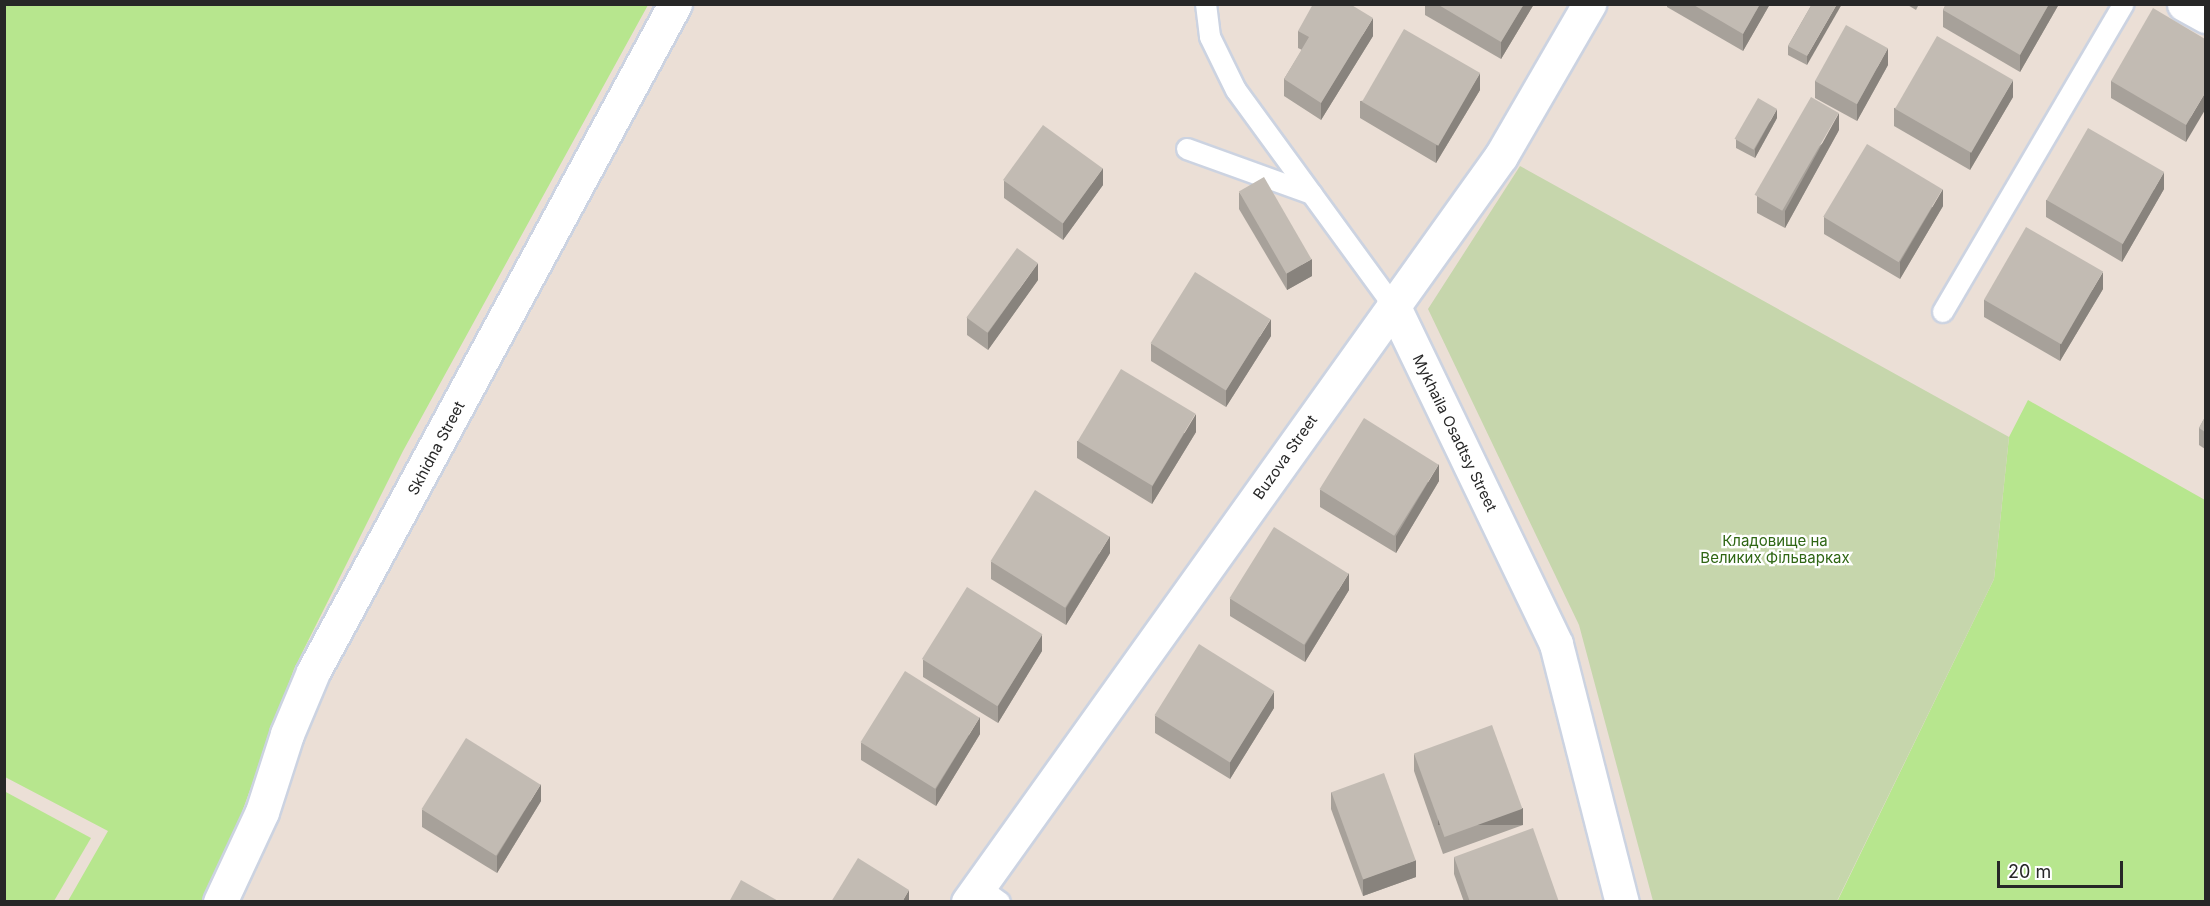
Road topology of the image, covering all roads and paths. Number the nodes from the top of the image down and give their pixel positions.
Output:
1 (675, 4) edge
2 (1206, 4) edge
3 (1589, 4) edge
4 (2124, 4) edge
5 (2184, 4) edge
6 (2205, 16) edge
7 (1187, 149) dead end
8 (1312, 194) junction
9 (1393, 305) junction
10 (1943, 312) dead end
11 (982, 897) edge
12 (220, 902) edge
13 (1622, 902) edge

1 - 12 street, Skhidna Street
2 - 8 lane, Mykhaila Osadtsy Street
3 - 9 street, Buzova Street
4 - 10 lane
5 - 6 street
7 - 8 lane
8 - 9 lane, Mykhaila Osadtsy Street
9 - 11 street, Buzova Street
9 - 13 street, Mykhaila Osadtsy Street

